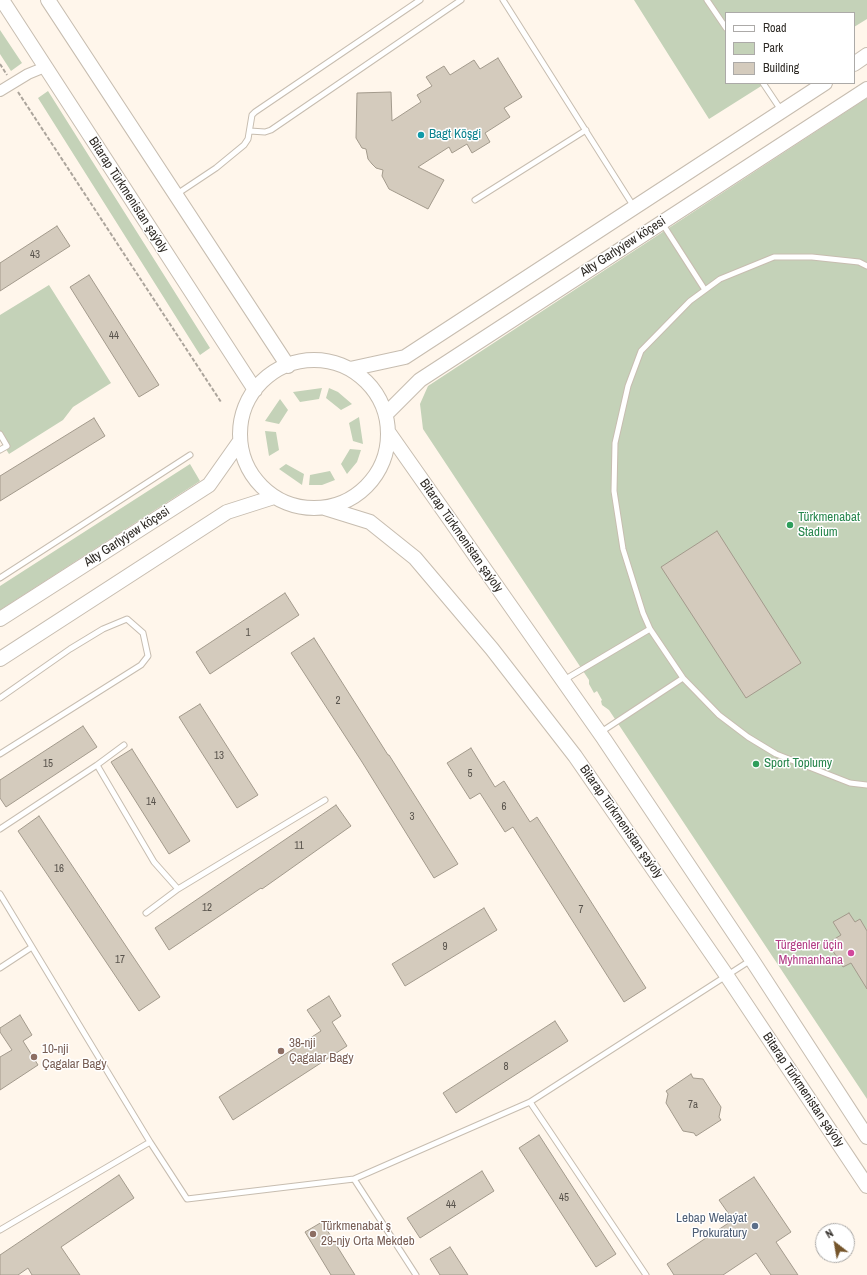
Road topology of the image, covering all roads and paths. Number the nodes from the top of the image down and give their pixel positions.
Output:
1 (2, 0) edge
2 (48, 0) edge
3 (420, 0) edge
4 (461, 0) edge
5 (503, 0) edge
6 (707, 0) edge
7 (725, 27) edge
8 (867, 55) edge
9 (855, 63) edge
10 (0, 64) edge
11 (45, 67) junction
12 (13, 84) junction
13 (764, 84) edge
14 (823, 84) edge
15 (867, 89) edge
16 (0, 91) edge
17 (782, 111) junction
18 (250, 130) junction
19 (586, 130) junction
20 (176, 194) junction
21 (475, 200) dead end
22 (634, 207) junction
23 (661, 222) junction
24 (867, 266) edge
25 (705, 290) junction
26 (288, 366) junction
27 (350, 369) junction
28 (255, 390) junction
29 (221, 402) dead end
30 (386, 414) junction
31 (389, 433) junction
32 (0, 434) edge
33 (240, 441) junction
34 (0, 450) edge
35 (190, 455) dead end
36 (274, 497) junction
37 (325, 508) junction
38 (0, 578) edge
39 (0, 619) edge
40 (650, 629) junction
41 (0, 658) edge
42 (683, 678) junction
43 (563, 681) junction
44 (0, 698) edge
45 (600, 733) junction
46 (124, 745) dead end
47 (0, 754) edge
48 (97, 765) junction
49 (867, 785) edge
50 (325, 800) dead end
51 (0, 829) edge
52 (178, 889) junction
53 (0, 894) edge
54 (146, 913) dead end
55 (32, 947) junction
56 (752, 960) junction
57 (0, 968) edge
58 (727, 976) junction
59 (530, 1102) junction
60 (867, 1137) edge
61 (150, 1142) junction
62 (354, 1179) junction
63 (867, 1186) edge
64 (0, 1230) edge
65 (416, 1275) edge
66 (646, 1275) edge

1 - 11 main road, Bitarap Türkmenistan şaýoly
2 - 20 main road
3 - 18 lane
4 - 18 lane
5 - 19 lane
6 - 7 lane
8 - 9 main road
10 - 12 path
11 - 12 street
11 - 28 main road, Bitarap Türkmenistan şaýoly
12 - 16 street
12 - 29 path
13 - 17 lane
14 - 17 main road, Alty Garlyýew köçesi
15 - 23 main road, Alty Garlyýew köçesi
17 - 22 main road, Alty Garlyýew köçesi
18 - 20 lane
19 - 21 lane
19 - 22 lane
20 - 26 main road
22 - 27 main road, Alty Garlyýew köçesi
23 - 25 lane
23 - 30 main road, Alty Garlyýew köçesi
24 - 25 lane
25 - 40 lane
26 - 27 main road
26 - 28 main road
27 - 30 main road
28 - 33 main road
30 - 31 main road
31 - 37 main road
31 - 43 main road, Bitarap Türkmenistan şaýoly
32 - 34 lane
33 - 36 main road
33 - 39 main road, Alty Garlyýew köçesi
35 - 38 lane
36 - 37 main road
36 - 41 main road
37 - 58 main road, Bitarap Türkmenistan şaýoly
40 - 42 lane
40 - 43 lane
42 - 45 lane
42 - 49 lane
43 - 45 main road, Bitarap Türkmenistan şaýoly
44 - 47 lane
45 - 56 main road, Bitarap Türkmenistan şaýoly
46 - 48 lane
48 - 51 lane
48 - 52 lane
50 - 52 lane
52 - 54 lane
53 - 55 lane
55 - 57 lane
55 - 61 lane
56 - 58 lane
56 - 60 main road, Bitarap Türkmenistan şaýoly
58 - 59 lane
58 - 63 main road, Bitarap Türkmenistan şaýoly
59 - 62 lane
59 - 66 lane
61 - 62 lane
61 - 64 lane
62 - 65 lane

